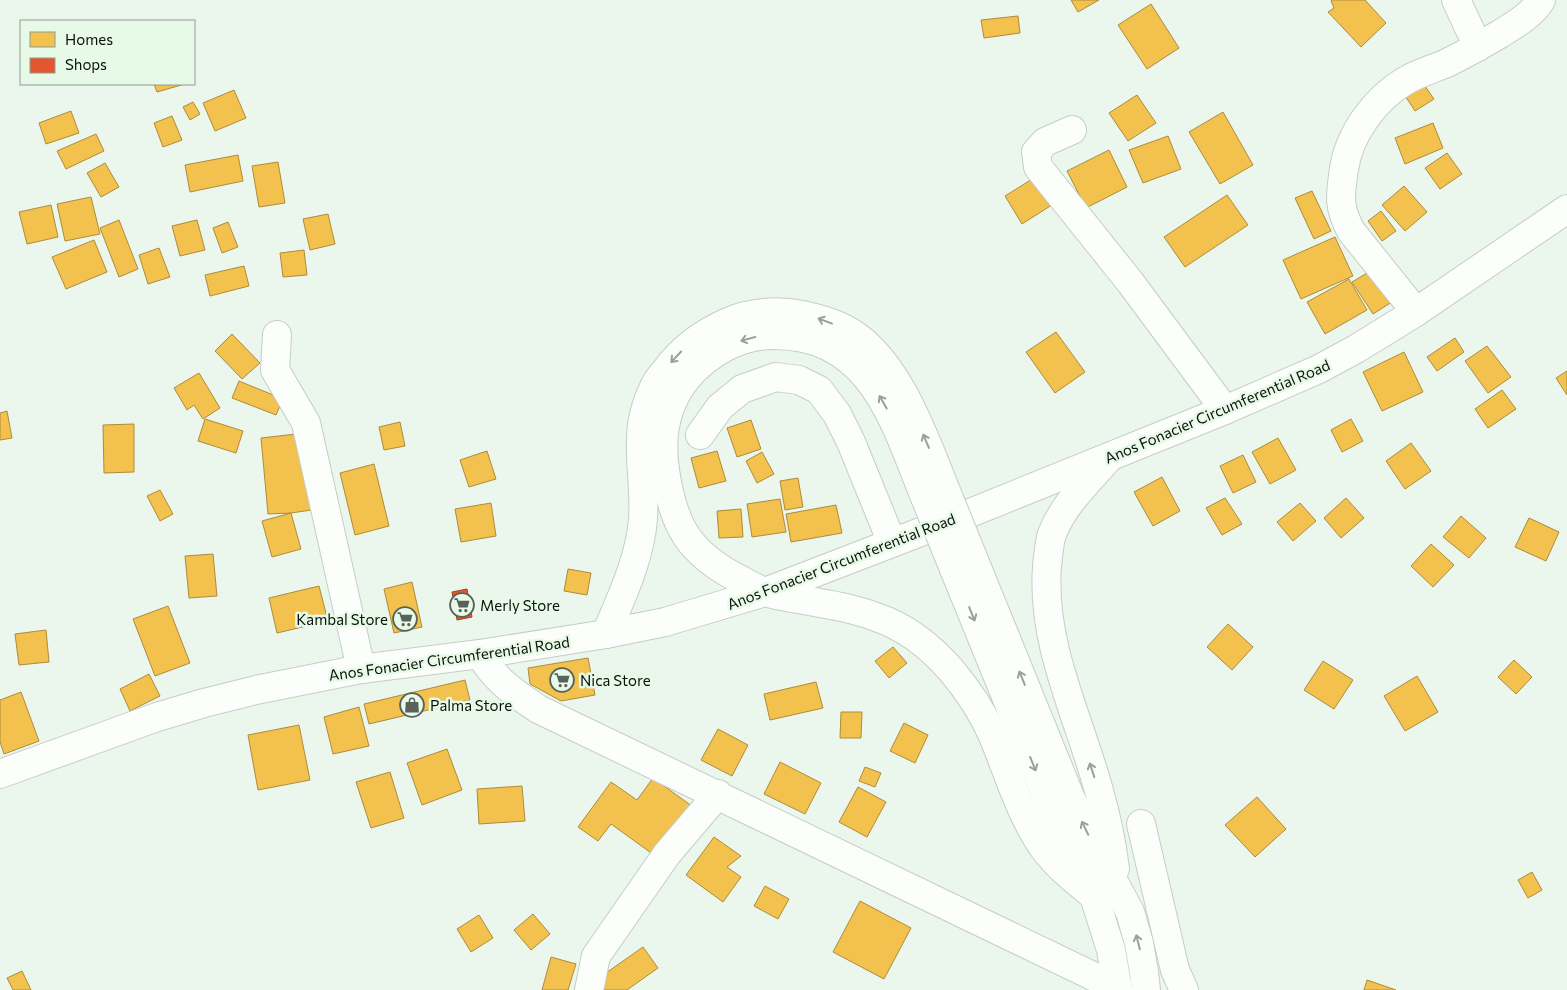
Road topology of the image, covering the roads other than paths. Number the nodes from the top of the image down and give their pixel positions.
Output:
1 (1456, 0) edge
2 (1541, 0) edge
3 (1478, 46) junction
4 (1072, 130) dead end
5 (1567, 209) edge
6 (1416, 312) junction
7 (277, 335) dead end
8 (1225, 410) junction
9 (700, 435) dead end
10 (1111, 456) junction
11 (653, 465) junction
12 (892, 543) junction
13 (765, 592) junction
14 (606, 634) junction
15 (480, 654) junction
16 (361, 669) junction
17 (0, 774) edge
18 (718, 794) junction
19 (1141, 824) dead end
20 (1105, 891) junction
21 (1092, 982) edge
22 (589, 990) edge
23 (1146, 990) edge
24 (1184, 990) edge

1 - 3 main road
2 - 3 main road
3 - 6 main road
4 - 8 main road
5 - 6 main road, Anos Fonacier Circumferential Road
6 - 8 main road, Anos Fonacier Circumferential Road
7 - 16 main road
8 - 10 main road, Anos Fonacier Circumferential Road
9 - 12 main road
10 - 12 main road, Anos Fonacier Circumferential Road
20 -> 10 main road
11 - 13 main road
11 - 14 main road
20 -> 11 main road, bridge
12 - 13 main road, Anos Fonacier Circumferential Road
13 - 14 main road, Anos Fonacier Circumferential Road
13 - 20 main road
14 - 15 main road, Anos Fonacier Circumferential Road
15 - 16 main road, Anos Fonacier Circumferential Road
15 - 18 main road
16 - 17 main road, Anos Fonacier Circumferential Road
18 - 21 main road
18 - 22 main road
19 - 24 main road
20 - 21 main road
23 -> 20 main road

